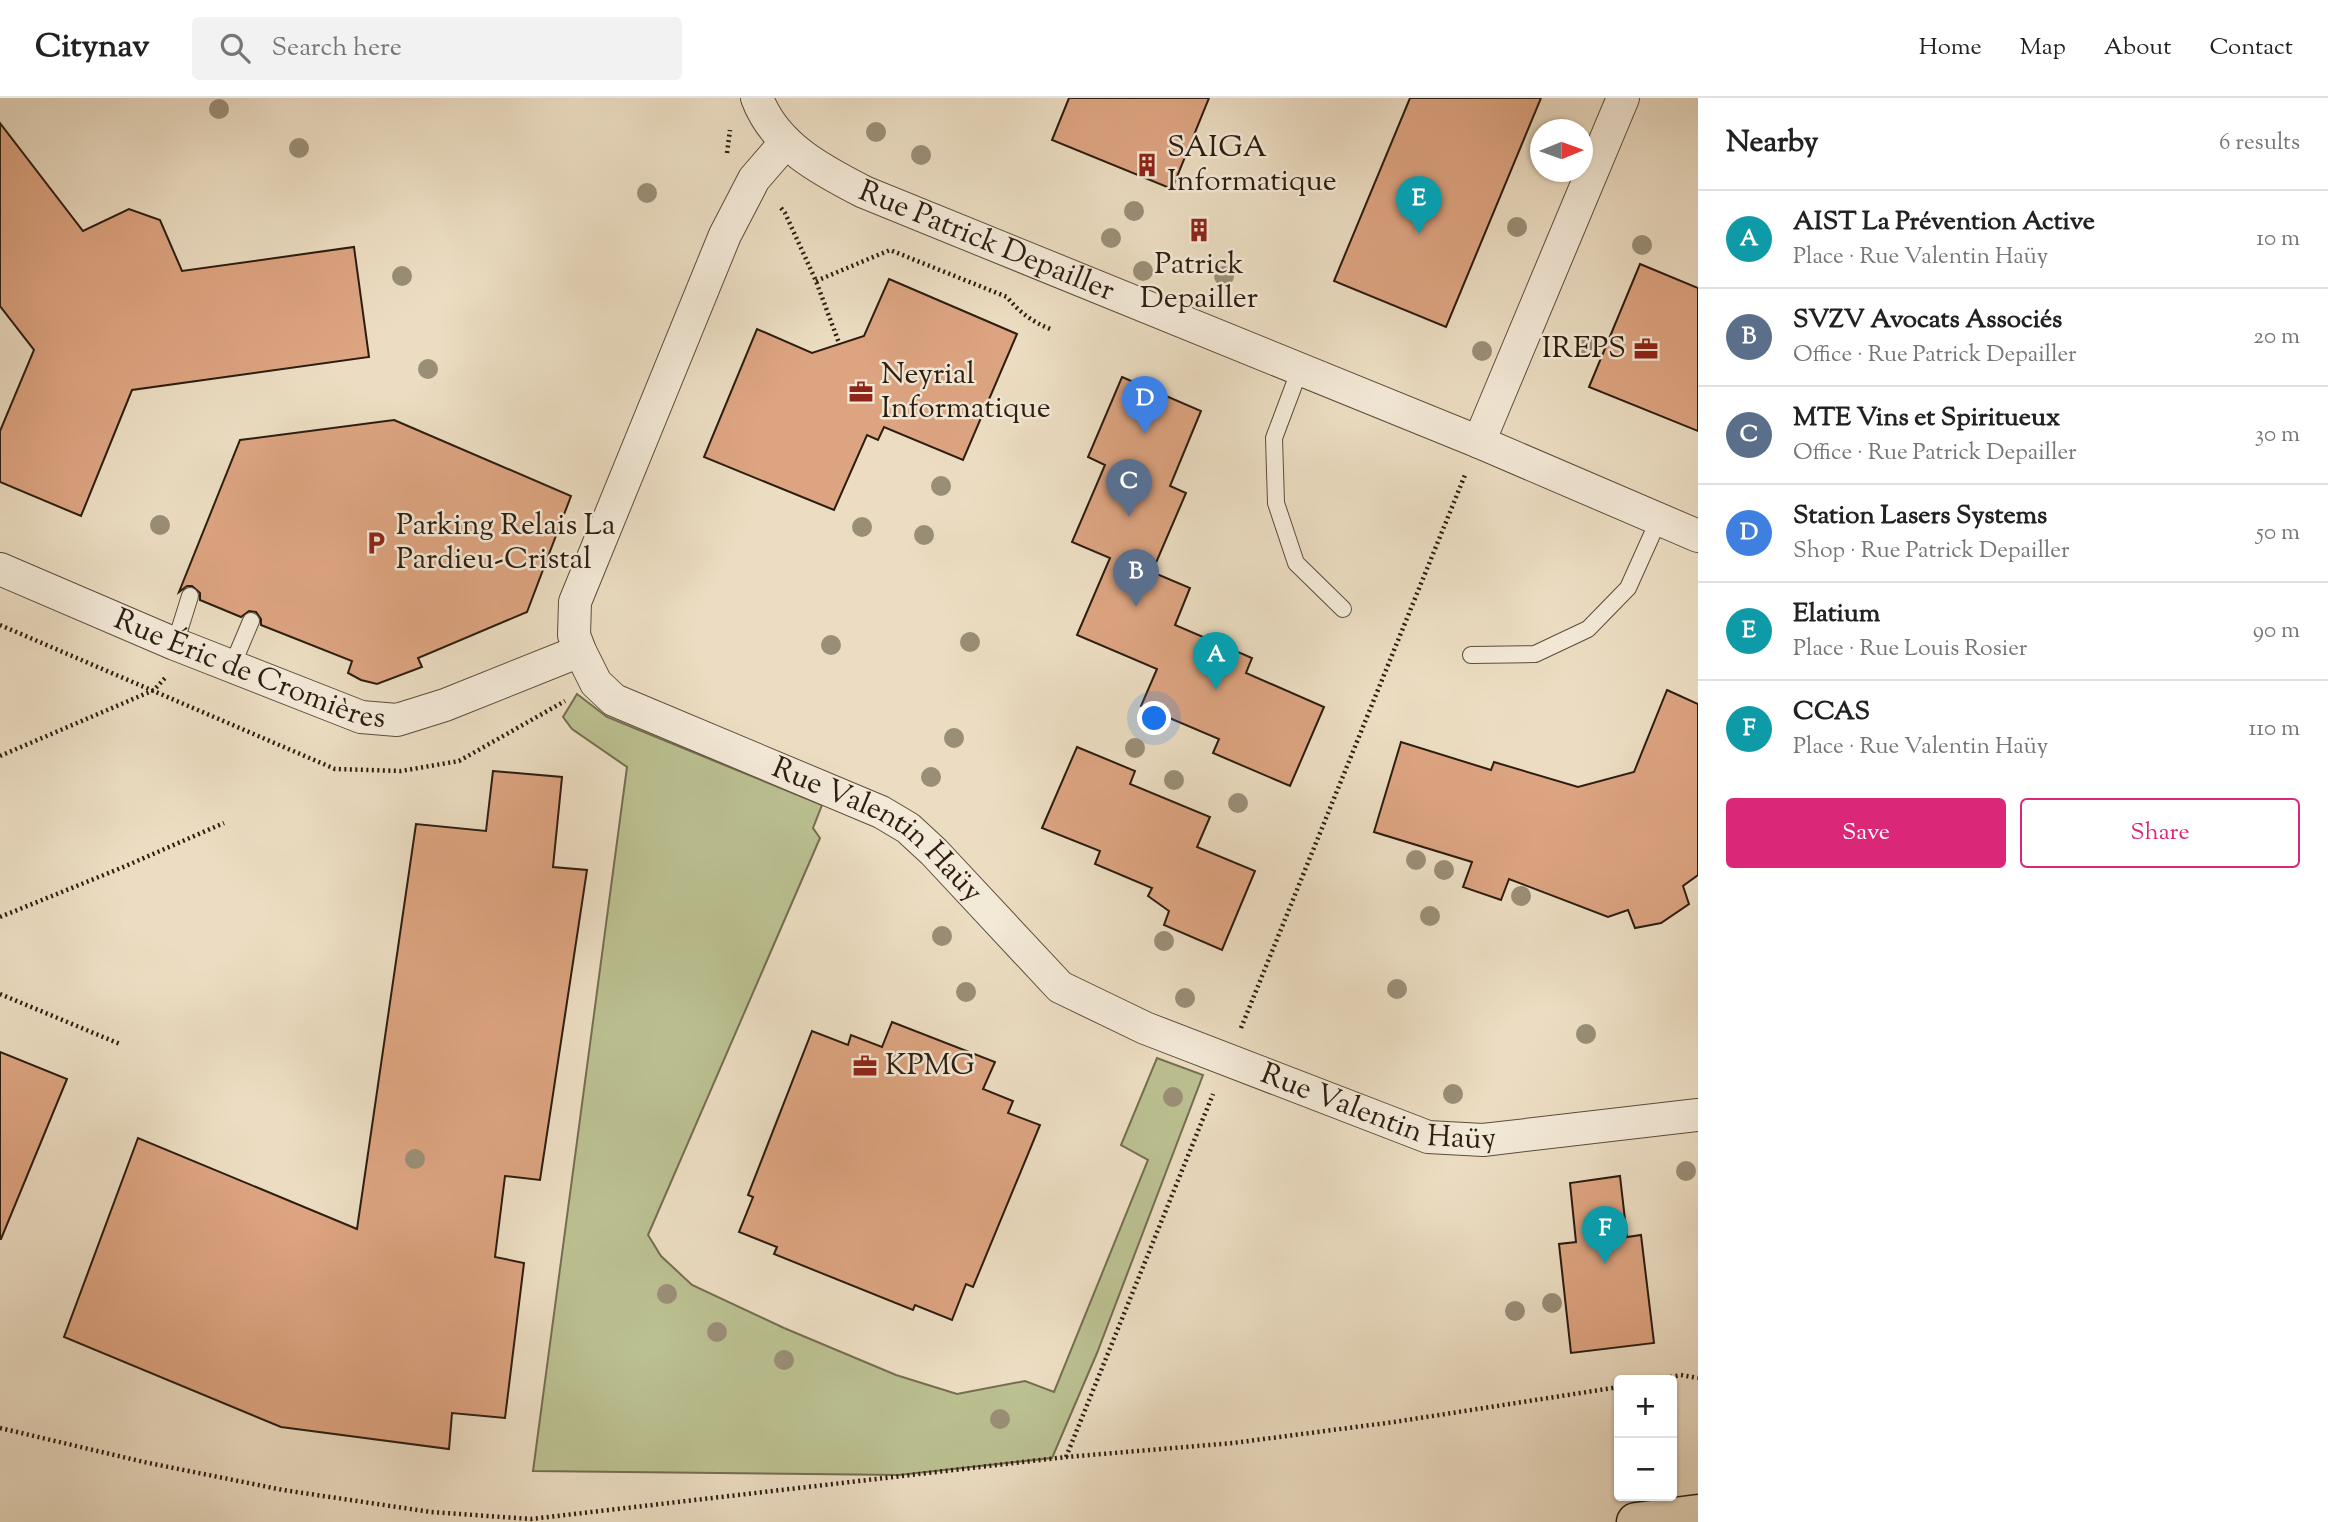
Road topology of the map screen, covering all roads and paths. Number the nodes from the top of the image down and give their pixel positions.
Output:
1 (757, 98) edge
2 (1623, 98) edge
3 (786, 142) junction
4 (1053, 330) dead end
5 (839, 343) dead end
6 (1300, 369) junction
7 (1479, 442) junction
8 (1659, 519) junction
9 (1698, 536) edge
10 (0, 569) edge
11 (190, 596) dead end
12 (1343, 609) dead end
13 (251, 621) dead end
14 (175, 643) junction
15 (580, 651) junction
16 (1471, 655) dead end
17 (232, 666) junction
18 (0, 756) edge
19 (224, 823) dead end
20 (0, 916) edge
21 (0, 994) edge
22 (1253, 998) dead end
23 (120, 1044) dead end
24 (1207, 1110) dead end
25 (1698, 1115) edge
26 (1677, 1376) edge
27 (1698, 1378) edge
28 (1614, 1388) edge
29 (0, 1428) edge
30 (1066, 1457) junction
31 (1698, 1514) edge
32 (1636, 1522) edge

1 - 3 street, Rue Patrick Depailler
2 - 7 street
3 - 6 street, Rue Patrick Depailler
3 - 15 street, Rue Valentin Haüy
4 - 5 path
6 - 7 street, Rue Patrick Depailler
6 - 12 lane
7 - 8 street, Rue Patrick Depailler
7 - 22 path
8 - 9 street, Rue Patrick Depailler
8 - 16 lane
10 - 14 street, Rue Éric de Cromières
11 - 14 lane
13 - 17 lane
14 - 17 street, Rue Éric de Cromières
14 - 18 path
15 - 17 street, Rue Éric de Cromières
15 - 25 street, Rue Valentin Haüy
19 - 20 path
21 - 23 path
24 - 30 path
26 - 27 path
28 - 30 path
29 - 30 path
31 - 32 highway

